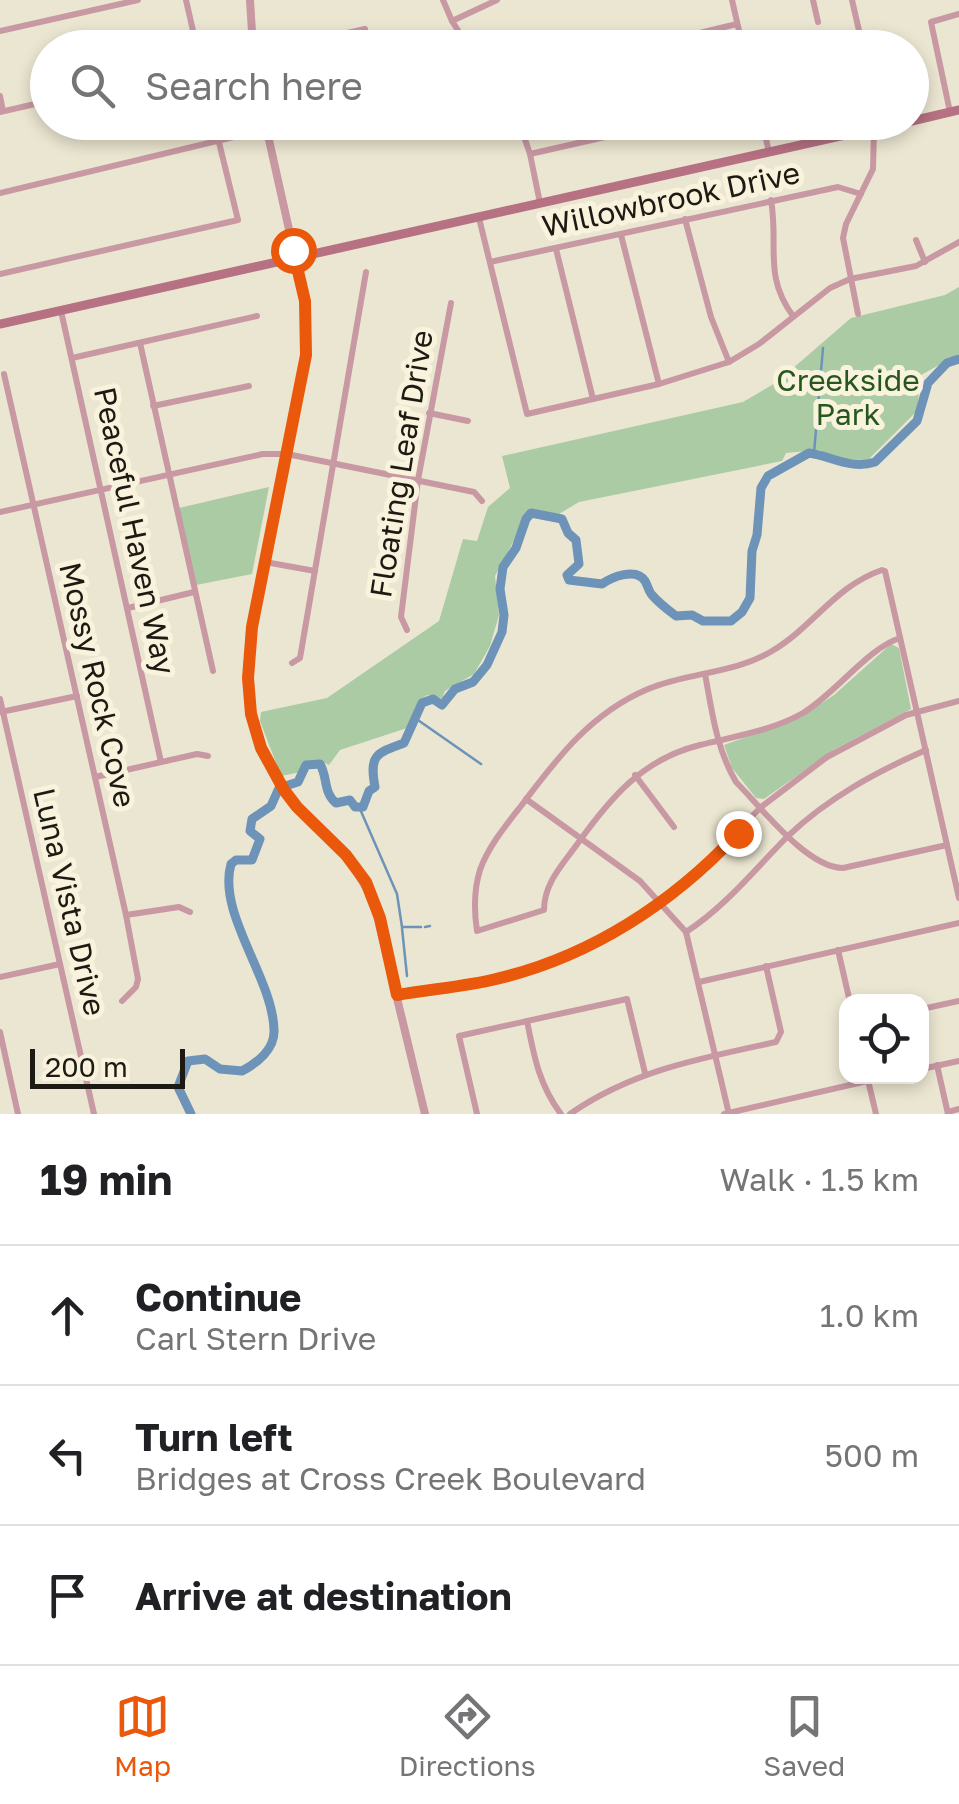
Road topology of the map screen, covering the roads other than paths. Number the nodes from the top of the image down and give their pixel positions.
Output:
1 (138, 0) edge
2 (186, 0) edge
3 (250, 0) edge
4 (444, 0) edge
5 (497, 0) edge
6 (732, 0) edge
7 (813, 0) edge
8 (852, 0) edge
9 (959, 14) edge
10 (452, 22) junction
11 (818, 22) dead end
12 (737, 24) junction
13 (365, 29) dead end
14 (0, 30) edge
15 (193, 30) edge
16 (252, 30) edge
17 (361, 30) edge
18 (457, 30) edge
19 (712, 30) edge
20 (738, 30) edge
21 (859, 30) edge
22 (0, 96) edge
23 (30, 105) edge
24 (2, 111) edge
25 (955, 111) edge
26 (929, 116) edge
27 (225, 140) edge
28 (269, 140) edge
29 (525, 140) edge
30 (592, 140) edge
31 (766, 140) edge
32 (820, 140) edge
33 (877, 140) edge
34 (219, 142) junction
35 (769, 152) junction
36 (530, 154) junction
37 (0, 193) edge
38 (861, 194) junction
39 (771, 200) junction
40 (540, 204) junction
41 (479, 218) junction
42 (685, 219) junction
43 (621, 235) junction
44 (916, 240) dead end
45 (959, 242) edge
46 (556, 249) junction
47 (295, 258) junction
48 (490, 262) junction
49 (925, 262) junction
50 (366, 272) dead end
51 (0, 274) edge
52 (850, 279) junction
53 (451, 303) dead end
54 (61, 311) junction
55 (858, 314) dead end
56 (258, 316) dead end
57 (794, 316) junction
58 (0, 324) edge
59 (140, 343) junction
60 (72, 358) junction
61 (729, 362) junction
62 (4, 374) dead end
63 (658, 384) junction
64 (250, 386) dead end
65 (593, 400) junction
66 (153, 406) junction
67 (428, 413) junction
68 (468, 421) dead end
69 (287, 454) junction
70 (333, 463) junction
71 (168, 474) junction
72 (418, 480) junction
73 (102, 488) junction
74 (482, 500) dead end
75 (33, 506) junction
76 (0, 512) edge
77 (265, 562) junction
78 (315, 572) junction
79 (194, 592) junction
80 (128, 608) junction
81 (407, 630) dead end
82 (900, 638) junction
83 (292, 663) dead end
84 (213, 671) dead end
85 (705, 674) junction
86 (77, 696) junction
87 (0, 699) edge
88 (959, 701) edge
89 (1, 712) edge
90 (917, 712) junction
91 (718, 741) junction
92 (926, 750) junction
93 (208, 756) dead end
94 (161, 762) junction
95 (95, 776) junction
96 (635, 776) junction
97 (526, 799) junction
98 (761, 808) junction
99 (674, 827) dead end
100 (789, 835) junction
101 (581, 839) junction
102 (948, 846) junction
103 (959, 898) edge
104 (660, 903) junction
105 (190, 912) dead end
106 (126, 915) junction
107 (959, 922) edge
108 (686, 932) junction
109 (838, 950) junction
110 (60, 964) junction
111 (766, 966) junction
112 (0, 977) edge
113 (699, 982) junction
114 (848, 994) edge
115 (398, 998) junction
116 (959, 1000) edge
117 (122, 1001) dead end
118 (929, 1007) edge
119 (527, 1021) junction
120 (0, 1032) edge
121 (716, 1055) junction
122 (959, 1060) edge
123 (937, 1065) junction
124 (929, 1067) edge
125 (4, 1069) edge
126 (645, 1073) junction
127 (847, 1084) edge
128 (868, 1084) edge
129 (959, 1110) edge
130 (948, 1113) edge
131 (18, 1114) edge
132 (94, 1114) edge
133 (424, 1114) edge
134 (477, 1114) edge
135 (561, 1114) edge
136 (570, 1114) edge
137 (727, 1114) edge
138 (876, 1114) edge

1 - 14 street
2 - 15 street
3 - 16 street
4 - 10 street
5 - 10 street
6 - 12 street
7 - 11 street
8 - 21 street
9 - 25 street
10 - 18 street
12 - 19 street
12 - 20 street
13 - 17 street
22 - 24 street
23 - 24 street
25 - 26 main road
27 - 34 street
28 - 47 street
29 - 36 street
30 - 36 street
31 - 35 street
32 - 35 main road
33 - 38 street
34 - 37 street
34 - 51 street
35 - 40 main road
36 - 40 street
38 - 39 street, Willowbrook Drive
38 - 52 street
39 - 42 street, Willowbrook Drive
39 - 57 street
40 - 41 main road
41 - 47 main road
41 - 48 street
42 - 43 street, Willowbrook Drive
42 - 61 street
43 - 46 street, Willowbrook Drive
43 - 63 street
44 - 49 street
45 - 49 street
46 - 48 street, Willowbrook Drive
46 - 65 street
47 - 54 main road
47 - 69 street
48 - 65 street
49 - 52 street
50 - 70 street
52 - 55 street
52 - 57 street
53 - 67 street, Floating Leaf Drive
54 - 58 main road
54 - 60 street, Peaceful Haven Way
56 - 59 street
57 - 61 street
59 - 60 street
59 - 66 street
60 - 73 street, Peaceful Haven Way
61 - 63 street
62 - 75 street, Mossy Rock Cove
63 - 65 street
64 - 66 street
66 - 71 street
67 - 68 street
67 - 72 street, Floating Leaf Drive
69 - 70 street
69 - 71 street
69 - 77 street
70 - 72 street
70 - 78 street
71 - 73 street
71 - 79 street
72 - 74 street
72 - 81 street, Floating Leaf Drive
73 - 75 street
73 - 80 street, Peaceful Haven Way
75 - 76 street
75 - 86 street, Mossy Rock Cove
77 - 78 street
77 - 115 street
78 - 83 street
79 - 80 street
79 - 84 street
80 - 94 street, Peaceful Haven Way
82 - 85 street
82 - 90 street
82 - 91 street
85 - 91 street
85 - 97 street
86 - 89 street
86 - 95 street, Mossy Rock Cove
87 - 89 street, Luna Vista Drive
88 - 90 street
89 - 110 street, Luna Vista Drive
90 - 92 street
90 - 98 street
91 - 96 street
91 - 98 street
92 - 100 street
92 - 102 street
93 - 94 street
94 - 95 street
95 - 106 street, Mossy Rock Cove
96 - 99 street
96 - 101 street
97 - 101 street
97 - 101 street
98 - 100 street
98 - 104 street
100 - 102 street
100 - 108 street
101 - 104 street
102 - 103 street
104 - 108 street
104 - 115 street
105 - 106 street
106 - 117 street, Mossy Rock Cove
107 - 109 street
108 - 113 street
109 - 111 street
109 - 114 street
110 - 112 street
110 - 132 street, Luna Vista Drive
111 - 113 street
111 - 121 street
113 - 121 street
115 - 133 street
116 - 118 street
119 - 126 street
119 - 134 street
119 - 135 street
120 - 125 street
121 - 126 street
121 - 137 street
122 - 123 street
123 - 124 street
123 - 130 street
125 - 131 street
126 - 136 street
127 - 137 street
128 - 138 street
129 - 130 street

